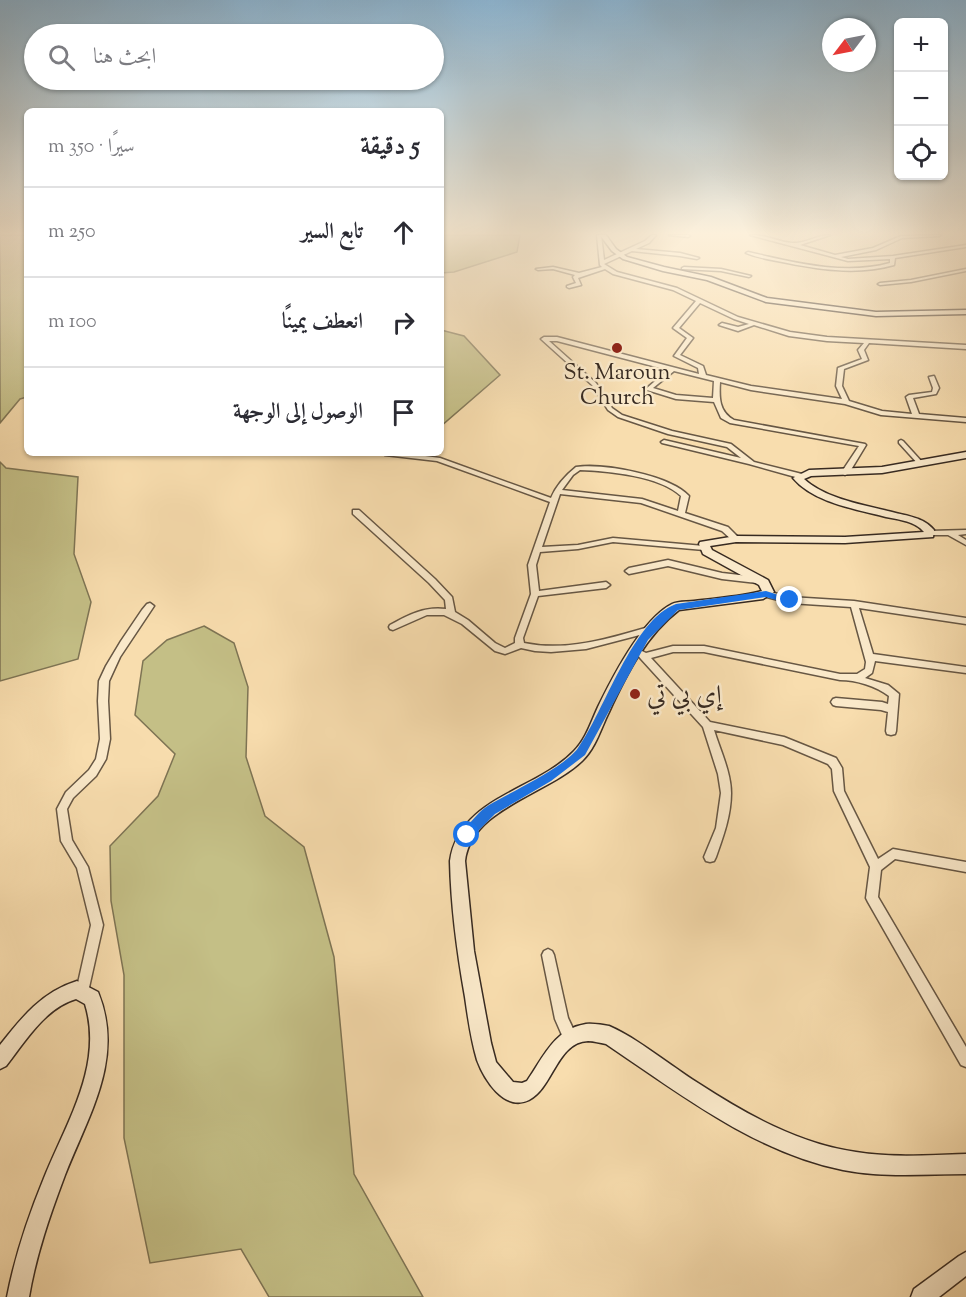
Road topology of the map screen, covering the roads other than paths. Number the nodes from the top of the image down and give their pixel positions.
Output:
1 (690, 296) edge
2 (755, 296) edge
3 (700, 300) junction
4 (966, 312) edge
5 (753, 324) junction
6 (722, 325) dead end
7 (867, 342) junction
8 (966, 347) edge
9 (672, 370) junction
10 (703, 377) junction
11 (932, 377) dead end
12 (717, 380) junction
13 (716, 400) junction
14 (846, 402) junction
15 (916, 416) junction
16 (966, 420) edge
17 (664, 442) dead end
18 (901, 442) dead end
19 (412, 456) edge
20 (965, 456) edge
21 (752, 463) junction
22 (921, 464) junction
23 (845, 473) junction
24 (799, 476) junction
25 (555, 496) junction
26 (356, 512) dead end
27 (681, 512) junction
28 (966, 532) edge
29 (930, 533) junction
30 (951, 534) junction
31 (736, 539) junction
32 (966, 543) edge
33 (704, 548) junction
34 (537, 550) junction
35 (629, 571) dead end
36 (757, 579) junction
37 (606, 585) dead end
38 (535, 594) junction
39 (766, 594) junction
40 (854, 604) junction
41 (150, 606) dead end
42 (451, 612) junction
43 (966, 621) edge
44 (393, 627) dead end
45 (652, 628) junction
46 (520, 645) junction
47 (641, 654) junction
48 (870, 657) junction
49 (966, 670) edge
50 (850, 678) junction
51 (836, 702) dead end
52 (893, 710) junction
53 (707, 724) junction
54 (891, 731) dead end
55 (710, 858) dead end
56 (876, 867) junction
57 (966, 867) edge
58 (548, 955) dead end
59 (82, 992) junction
60 (570, 1036) junction
61 (0, 1060) edge
62 (966, 1060) edge
63 (966, 1164) edge
64 (966, 1263) edge
65 (18, 1297) edge
66 (922, 1297) edge

1 - 3 street
2 - 4 street
3 - 5 street
3 - 10 street
5 - 6 street
5 - 7 street
7 - 8 street
7 - 14 street
9 - 10 street
9 - 13 street
9 - 21 street
10 - 12 street
11 - 15 street
12 - 13 street
12 - 14 street
13 - 23 street
14 - 15 street
15 - 16 street
17 - 21 street
18 - 22 street
19 - 25 street
20 - 22 street
21 - 24 street
22 - 23 street
23 - 24 street
24 - 29 street
25 - 27 street
25 - 27 street
25 - 34 street
26 - 42 street
27 - 31 street
28 - 30 street
29 - 30 street
29 - 31 street
30 - 32 street
31 - 33 street
33 - 34 street
33 - 36 street
34 - 38 street
35 - 36 street
36 - 39 street
37 - 38 street
38 - 46 street
39 - 40 street
39 - 45 street
40 - 43 street
40 - 48 street
41 - 59 street
42 - 44 street
42 - 46 street
45 - 46 street
45 - 47 street
47 - 50 street
47 - 53 street
47 - 60 street
48 - 49 street
48 - 50 street
50 - 52 street
51 - 52 street
52 - 54 street
53 - 55 street
53 - 56 street
56 - 57 street
56 - 62 street
58 - 60 street
59 - 61 street
59 - 65 street
60 - 63 street
64 - 66 street

